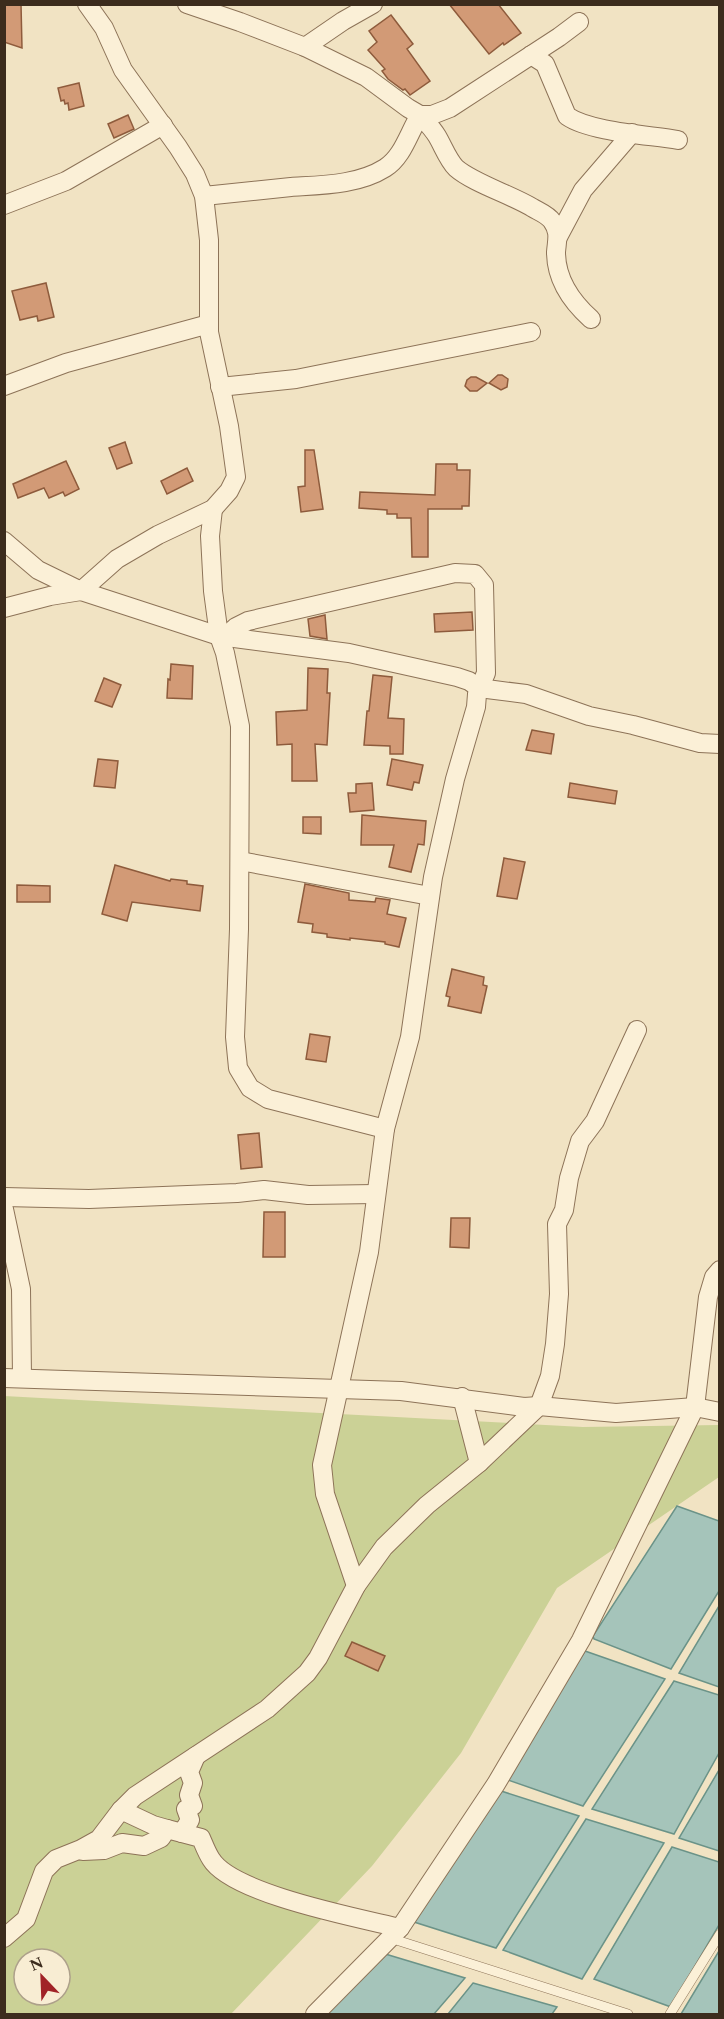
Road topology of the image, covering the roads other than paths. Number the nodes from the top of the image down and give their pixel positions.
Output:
1 (87, 4) edge
2 (187, 4) edge
3 (373, 4) edge
4 (579, 22) dead end
5 (305, 47) junction
6 (531, 55) junction
7 (420, 115) junction
8 (163, 125) junction
9 (632, 133) junction
10 (678, 140) dead end
11 (204, 196) junction
12 (4, 205) edge
13 (558, 237) junction
14 (591, 319) dead end
15 (209, 324) junction
16 (531, 332) dead end
17 (4, 386) edge
18 (220, 387) junction
19 (213, 509) junction
20 (4, 541) edge
21 (81, 591) junction
22 (4, 608) edge
23 (222, 636) junction
24 (479, 688) junction
25 (720, 744) edge
26 (240, 861) junction
27 (430, 897) junction
28 (637, 1030) dead end
29 (385, 1129) junction
30 (375, 1194) junction
31 (4, 1197) edge
32 (4, 1209) edge
33 (720, 1270) edge
34 (13, 1378) edge
35 (340, 1390) junction
36 (462, 1397) junction
37 (539, 1406) junction
38 (695, 1407) junction
39 (720, 1412) edge
40 (479, 1463) junction
41 (356, 1586) junction
42 (196, 1756) junction
43 (121, 1810) junction
44 (175, 1831) junction
45 (75, 1851) junction
46 (395, 1933) junction
47 (720, 1934) edge
48 (4, 1938) edge
49 (710, 1951) junction
50 (720, 1954) edge
51 (315, 2014) edge
52 (628, 2014) edge
53 (670, 2014) edge

1 - 8 street
2 - 5 street
3 - 5 street
4 - 6 street
5 - 7 street
6 - 7 street
6 - 9 street
7 - 11 street
7 - 13 street
8 - 11 street
8 - 12 street
9 - 10 street
9 - 13 street
11 - 15 street
13 - 14 street
15 - 17 street
15 - 18 street
16 - 18 street
18 - 19 street
19 - 21 street
19 - 23 street
20 - 21 street
21 - 22 street
21 - 23 street
23 - 24 street
23 - 24 street
23 - 26 street
24 - 25 street
24 - 27 street
26 - 27 street
26 - 29 street
27 - 29 street
28 - 37 street
29 - 30 street
30 - 31 street
30 - 35 street
32 - 34 street
33 - 38 street
34 - 35 street
35 - 36 street
35 - 41 street
36 - 37 street
36 - 40 street
37 - 38 street
37 - 40 street
38 - 39 street
38 - 46 street
40 - 41 street
41 - 42 street
42 - 43 street
42 - 44 street
43 - 44 street
43 - 45 street
44 - 45 street
44 - 46 street
45 - 48 street
46 - 51 street
46 - 52 lane
47 - 49 lane
49 - 50 lane
49 - 53 lane

